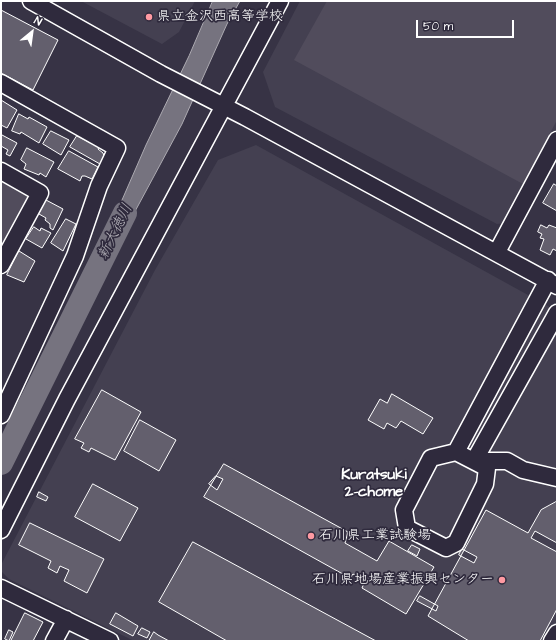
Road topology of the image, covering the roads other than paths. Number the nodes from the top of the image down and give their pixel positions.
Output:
1 (31, 1) edge
2 (280, 1) edge
3 (1, 83) edge
4 (224, 107) junction
5 (557, 140) edge
6 (551, 165) edge
7 (1, 170) edge
8 (497, 252) junction
9 (1, 265) edge
10 (552, 283) edge
11 (557, 313) edge
12 (2, 409) edge
13 (456, 452) junction
14 (474, 461) junction
15 (557, 478) edge
16 (1, 530) edge
17 (1, 588) edge
18 (66, 619) junction
19 (557, 633) edge
20 (54, 641) edge
21 (110, 641) edge
22 (552, 641) edge

1 - 4 street
2 - 4 street
3 - 12 street
4 - 8 street
4 - 16 street
5 - 6 street
6 - 8 street
7 - 9 street
8 - 10 street
10 - 13 street
11 - 14 street
13 - 14 street
13 - 14 street
14 - 15 street
17 - 18 street
18 - 20 street
18 - 21 street
19 - 22 street

